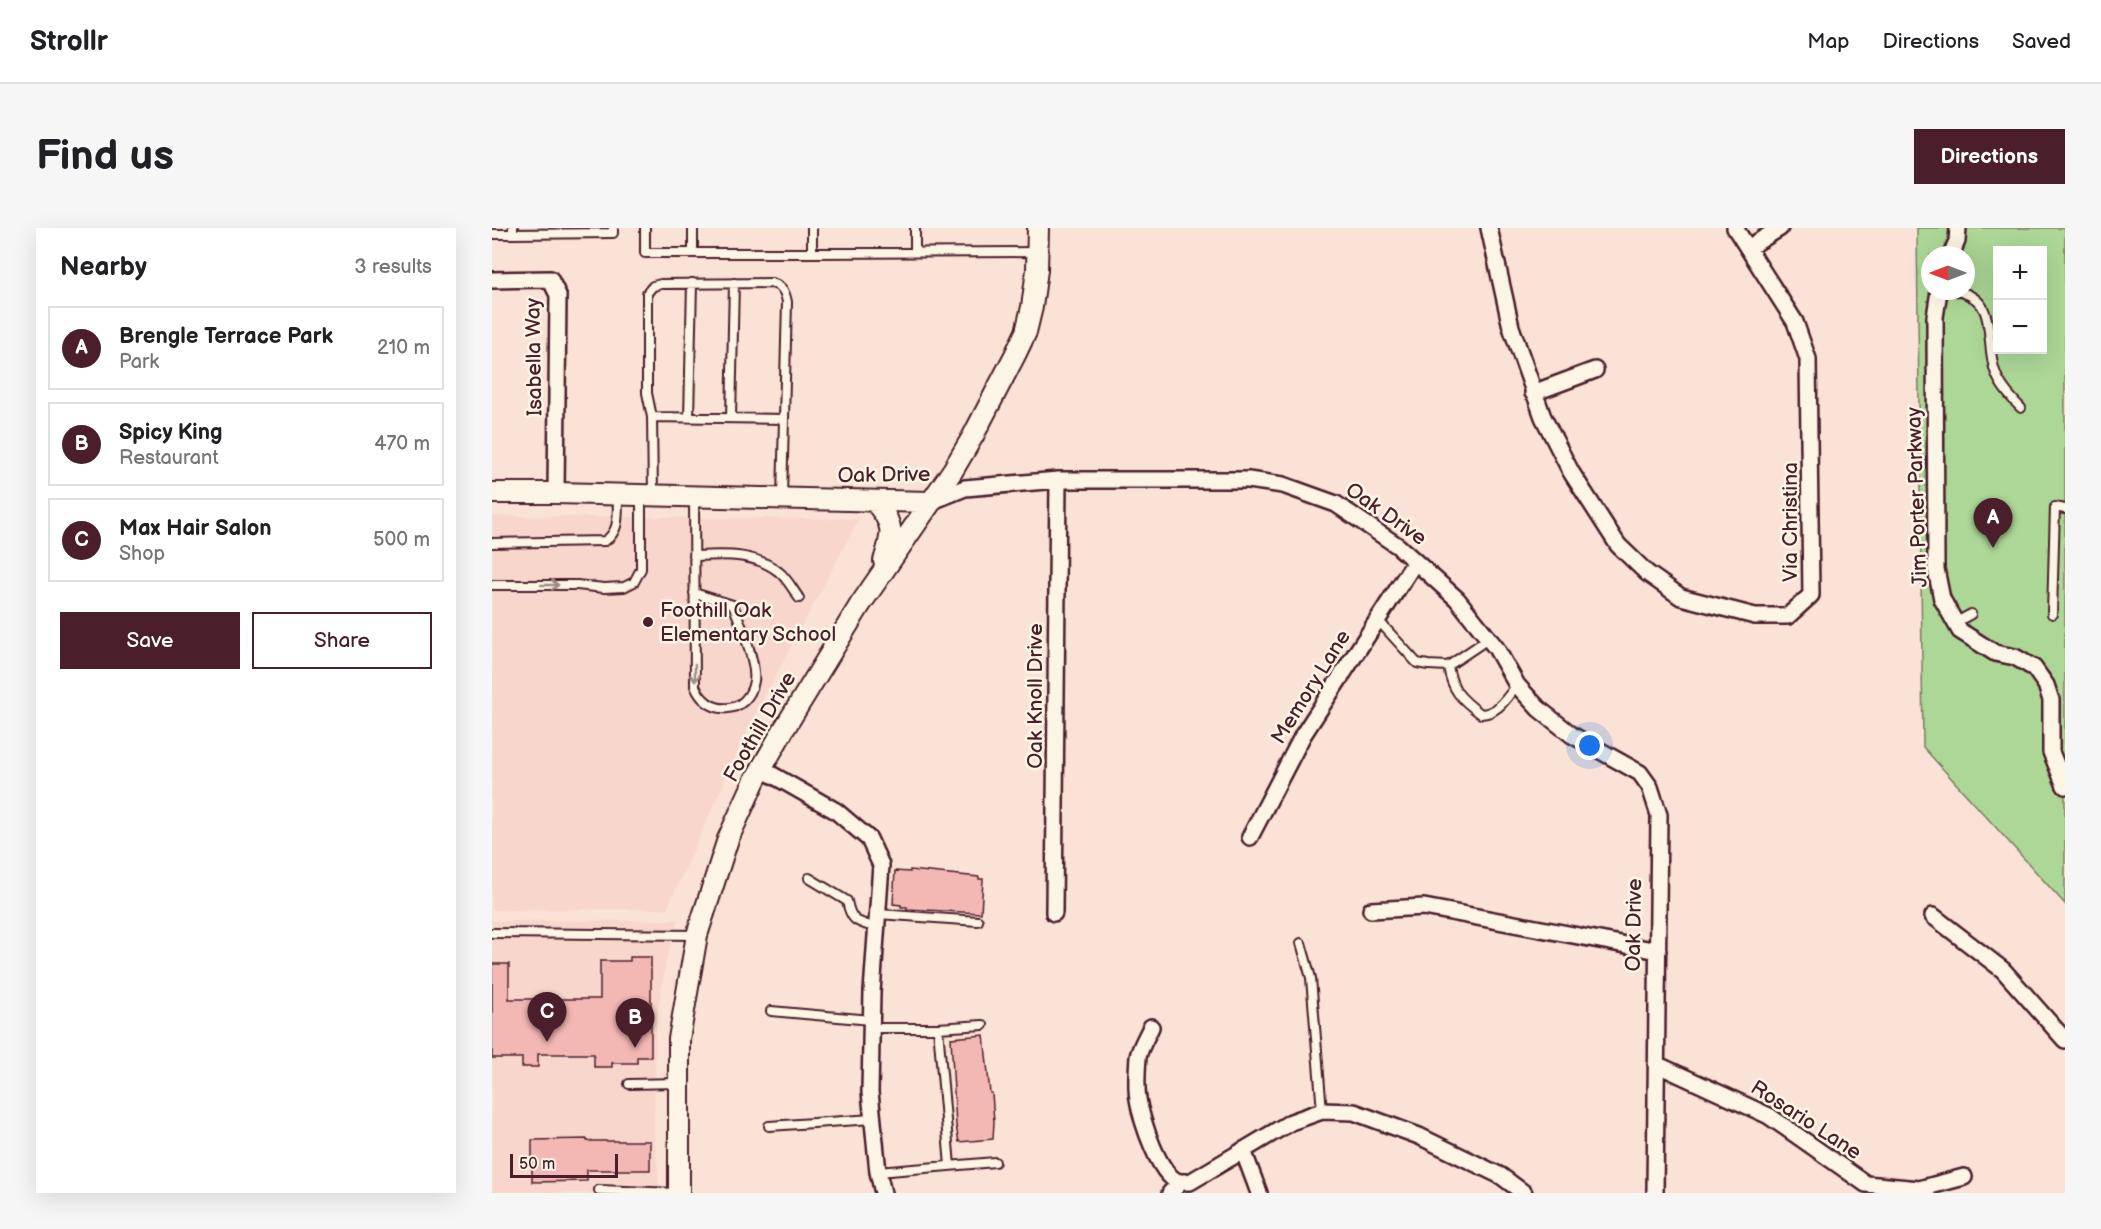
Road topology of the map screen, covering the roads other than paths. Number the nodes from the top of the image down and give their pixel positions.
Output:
1 (612, 228) edge
2 (645, 228) edge
3 (693, 228) edge
4 (812, 228) edge
5 (915, 228) edge
6 (1038, 228) edge
7 (1489, 228) edge
8 (1735, 228) edge
9 (1780, 228) edge
10 (1958, 228) edge
11 (513, 231) edge
12 (492, 234) edge
13 (1955, 246) edge
14 (1748, 248) junction
15 (915, 252) junction
16 (1038, 252) junction
17 (693, 253) junction
18 (812, 253) junction
19 (492, 280) edge
20 (692, 283) junction
21 (734, 283) junction
22 (1975, 298) edge
23 (1938, 300) edge
24 (1595, 370) dead end
25 (1533, 393) junction
26 (2021, 408) dead end
27 (652, 417) junction
28 (689, 418) junction
29 (731, 418) junction
30 (783, 419) junction
31 (1058, 480) junction
32 (492, 493) edge
33 (556, 493) junction
34 (618, 495) junction
35 (647, 495) junction
36 (694, 496) junction
37 (782, 499) junction
38 (874, 501) junction
39 (930, 502) junction
40 (2065, 510) edge
41 (492, 543) edge
42 (694, 556) junction
43 (1415, 562) junction
44 (878, 581) junction
45 (492, 585) edge
46 (694, 593) junction
47 (799, 598) dead end
48 (1971, 614) dead end
49 (2052, 614) dead end
50 (1378, 620) junction
51 (1955, 623) junction
52 (1488, 639) junction
53 (1448, 666) junction
54 (1517, 685) junction
55 (762, 769) junction
56 (2065, 786) edge
57 (1250, 837) dead end
58 (809, 879) dead end
59 (1371, 910) dead end
60 (1054, 913) dead end
61 (1932, 916) dead end
62 (877, 921) junction
63 (978, 921) dead end
64 (492, 933) edge
65 (697, 935) junction
66 (1301, 943) dead end
67 (1658, 951) junction
68 (771, 1011) dead end
69 (871, 1024) junction
70 (983, 1025) dead end
71 (1151, 1027) dead end
72 (938, 1028) junction
73 (2065, 1040) edge
74 (1656, 1064) junction
75 (678, 1083) junction
76 (629, 1084) dead end
77 (1322, 1111) junction
78 (873, 1119) junction
79 (769, 1126) dead end
80 (1243, 1150) junction
81 (995, 1162) dead end
82 (950, 1166) junction
83 (878, 1172) junction
84 (1964, 1177) dead end
85 (1181, 1182) junction
86 (599, 1191) dead end
87 (1923, 1191) edge
88 (678, 1193) edge
89 (883, 1193) edge
90 (1170, 1193) edge
91 (1259, 1193) edge
92 (1524, 1193) edge
93 (1655, 1193) edge

1 - 11 lane
2 - 17 lane
3 - 17 lane
4 - 18 lane
5 - 15 lane
6 - 16 street, Foothill Drive
7 - 25 street, Via Christina
8 - 14 street, Via Christina
9 - 14 street
10 - 13 street
11 - 12 lane
14 - 25 street, Via Christina
15 - 16 lane
15 - 18 lane
16 - 39 street, Foothill Drive
17 - 18 lane
19 - 33 street, Isabella Way
20 - 21 lane
20 - 27 lane
20 - 28 lane
21 - 29 lane
21 - 30 lane
22 - 26 lane
23 - 51 street, Jim Porter Parkway
24 - 25 street
27 - 28 lane
27 - 35 lane
28 - 29 lane
29 - 30 lane
30 - 37 lane
31 - 39 street, Oak Drive
31 - 43 street, Oak Drive
31 - 60 street, Oak Knoll Drive
32 - 33 street, Oak Drive
33 - 34 street, Oak Drive
34 - 35 street, Oak Drive
34 - 41 lane
35 - 36 street, Oak Drive
45 -> 35 lane
36 - 37 street, Oak Drive
36 - 42 lane
37 - 38 street, Oak Drive
38 - 39 street, Oak Drive
38 - 44 street
39 - 44 street, Foothill Drive
40 - 49 lane
42 - 46 lane
42 - 47 lane
43 - 50 street, Memory Lane
43 - 52 street, Oak Drive
44 - 55 street, Foothill Drive
46 -> 46 lane
48 - 51 lane
50 - 53 lane
50 - 57 street, Memory Lane
51 - 56 street, Jim Porter Parkway
52 - 53 lane
52 - 54 street, Oak Drive
53 - 54 lane
54 - 67 street, Oak Drive
55 - 62 street
55 - 65 street, Foothill Drive
58 - 62 lane
59 - 67 street
61 - 73 street
62 - 63 lane
62 - 69 street
64 - 65 lane
65 - 75 street, Foothill Drive
66 - 77 lane
67 - 74 street, Oak Drive
68 - 69 lane
69 - 72 lane
69 - 78 street
70 - 72 lane
71 - 85 street
72 - 82 lane
74 - 87 street, Rosario Lane
74 - 93 street, Oak Drive
75 - 76 lane
75 - 88 street, Foothill Drive
77 - 80 street
77 - 92 street
78 - 79 lane
78 - 83 street
80 - 85 street
80 - 91 street
81 - 82 lane
82 - 83 lane
83 - 89 street
84 - 87 street
85 - 90 street
86 - 88 lane

